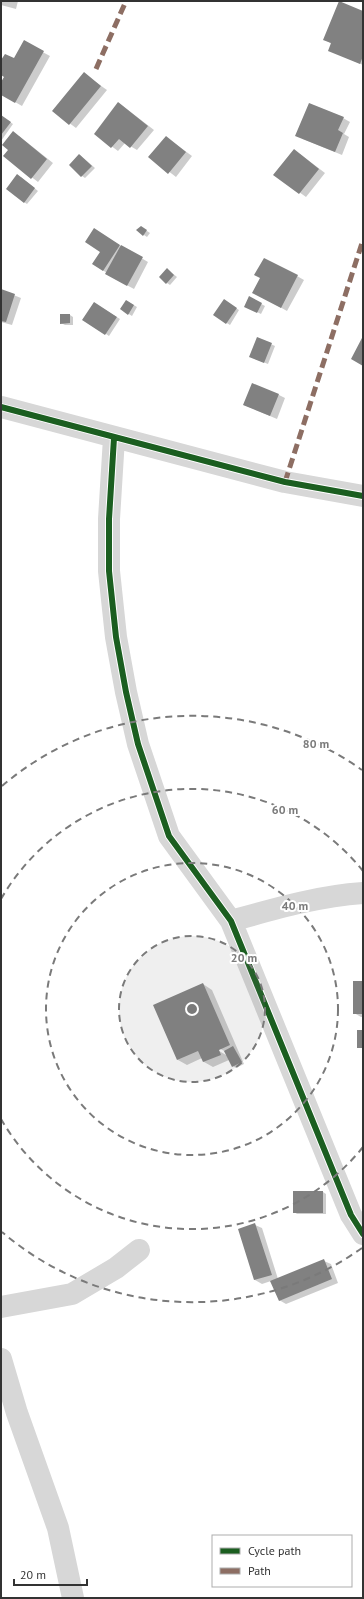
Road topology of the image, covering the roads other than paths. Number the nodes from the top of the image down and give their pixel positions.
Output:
1 (1, 407) edge
2 (114, 438) junction
3 (363, 496) edge
4 (363, 893) edge
5 (231, 921) junction
6 (363, 1234) edge
7 (139, 1250) dead end
8 (1, 1307) edge
9 (1, 1359) edge
10 (72, 1598) edge

1 - 2 street
2 - 3 street
2 - 5 street
4 - 5 street
5 - 6 street
7 - 8 street
9 - 10 street

